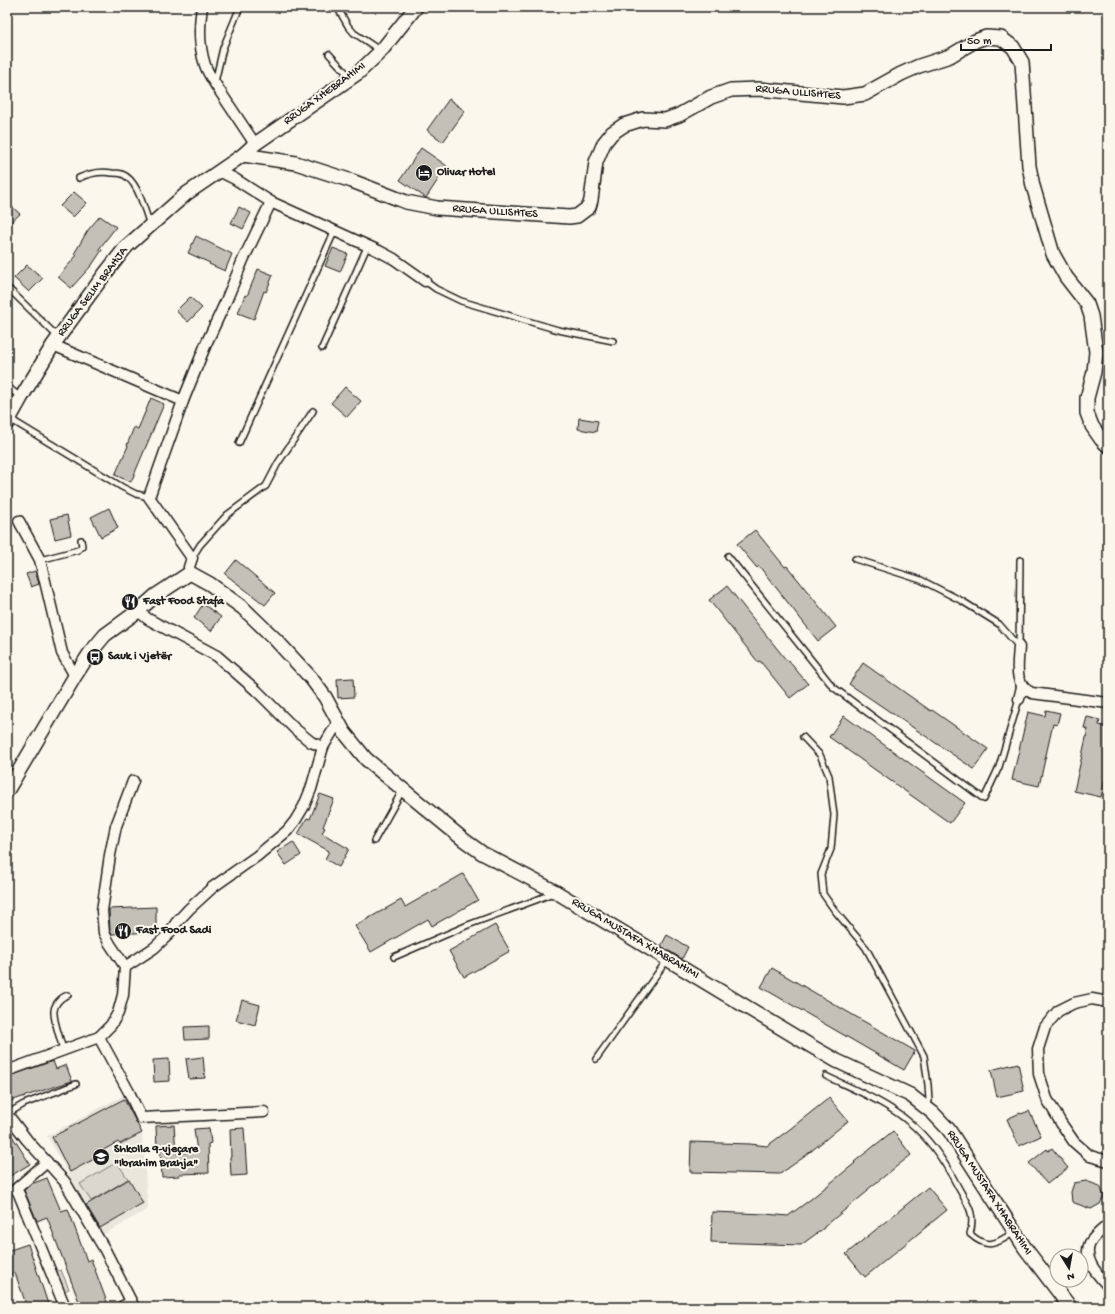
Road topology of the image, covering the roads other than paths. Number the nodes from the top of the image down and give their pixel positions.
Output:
1 (202, 7) edge
2 (240, 7) edge
3 (337, 7) edge
4 (416, 7) edge
5 (381, 51) junction
6 (329, 54) dead end
7 (351, 78) junction
8 (215, 83) junction
9 (255, 144) junction
10 (243, 155) junction
11 (219, 171) junction
12 (79, 178) dead end
13 (271, 202) junction
14 (150, 226) junction
15 (335, 230) junction
16 (367, 247) junction
17 (425, 281) joint
18 (7, 287) edge
19 (613, 340) dead end
20 (56, 342) junction
21 (322, 348) dead end
22 (7, 386) edge
23 (21, 398) junction
24 (183, 402) junction
25 (313, 411) dead end
26 (8, 421) edge
27 (239, 443) dead end
28 (1108, 446) edge
29 (149, 497) junction
30 (19, 521) dead end
31 (81, 540) dead end
32 (728, 556) dead end
33 (192, 558) junction
34 (855, 559) dead end
35 (40, 560) junction
36 (1020, 560) dead end
37 (190, 573) junction
38 (138, 611) junction
39 (1019, 647) junction
40 (75, 676) junction
41 (1022, 687) junction
42 (1019, 699) joint
43 (1108, 703) edge
44 (338, 722) junction
45 (803, 737) dead end
46 (323, 747) junction
47 (133, 781) dead end
48 (402, 790) junction
49 (7, 791) edge
50 (374, 841) dead end
51 (556, 892) junction
52 (394, 957) dead end
53 (668, 959) junction
54 (125, 967) junction
55 (68, 995) dead end
56 (1108, 1002) edge
57 (99, 1037) junction
58 (63, 1050) junction
59 (596, 1059) dead end
60 (7, 1071) edge
61 (826, 1076) dead end
62 (76, 1084) dead end
63 (927, 1108) junction
64 (264, 1112) dead end
65 (7, 1114) edge
66 (1108, 1161) edge
67 (47, 1162) junction
68 (1108, 1225) edge
69 (1014, 1232) junction
70 (1108, 1286) edge
71 (133, 1305) edge
72 (65, 1307) edge
73 (121, 1307) edge
74 (1070, 1307) edge

1 - 8 street
2 - 8 lane
3 - 5 lane
4 - 5 street, RRUGA XHEBRAHIMI
5 - 7 street, RRUGA XHEBRAHIMI
6 - 7 lane
7 - 9 street, RRUGA XHEBRAHIMI
8 - 9 street
9 - 10 street, RRUGA XHEBRAHIMI
10 - 11 street, RRUGA SELIM BRAHJA
10 - 28 street, RRUGA ULLISHTES
11 - 13 street
11 - 14 street, RRUGA SELIM BRAHJA
12 - 14 lane
13 - 15 street
13 - 24 street
14 - 20 street, RRUGA SELIM BRAHJA
15 - 16 street
15 - 27 lane
16 - 17 street
16 - 21 lane
17 - 19 lane
18 - 20 lane
20 - 23 street, RRUGA SELIM BRAHJA
20 - 24 street
22 - 23 lane
23 - 26 street, RRUGA SELIM BRAHJA
24 - 29 street
25 - 33 lane
26 - 29 lane
29 - 33 street
30 - 35 street
31 - 35 lane
32 - 42 lane
33 - 37 street
34 - 39 lane
35 - 40 street
36 - 39 lane
37 - 38 street
37 - 44 street, RRUGA MUSTAFA XHABRAHIMI
38 - 40 street
38 - 46 street
39 - 41 street
40 - 49 street
41 - 42 street
41 - 43 street
44 - 46 street
44 - 48 street, RRUGA MUSTAFA XHABRAHIMI
45 - 63 lane
46 - 54 street
47 - 54 street
48 - 50 lane
48 - 51 street, RRUGA MUSTAFA XHABRAHIMI
51 - 52 lane
51 - 53 street, RRUGA MUSTAFA XHABRAHIMI
53 - 59 lane
53 - 63 street, RRUGA MUSTAFA XHABRAHIMI
54 - 57 street
55 - 58 lane
56 - 66 street
57 - 58 street
57 - 64 street
58 - 60 street
61 - 69 lane
62 - 65 lane
63 - 69 street, RRUGA MUSTAFA XHABRAHIMI
65 - 67 street
67 - 71 street
67 - 72 street
68 - 70 street
69 - 74 street, RRUGA MUSTAFA XHABRAHIMI
71 - 73 street

